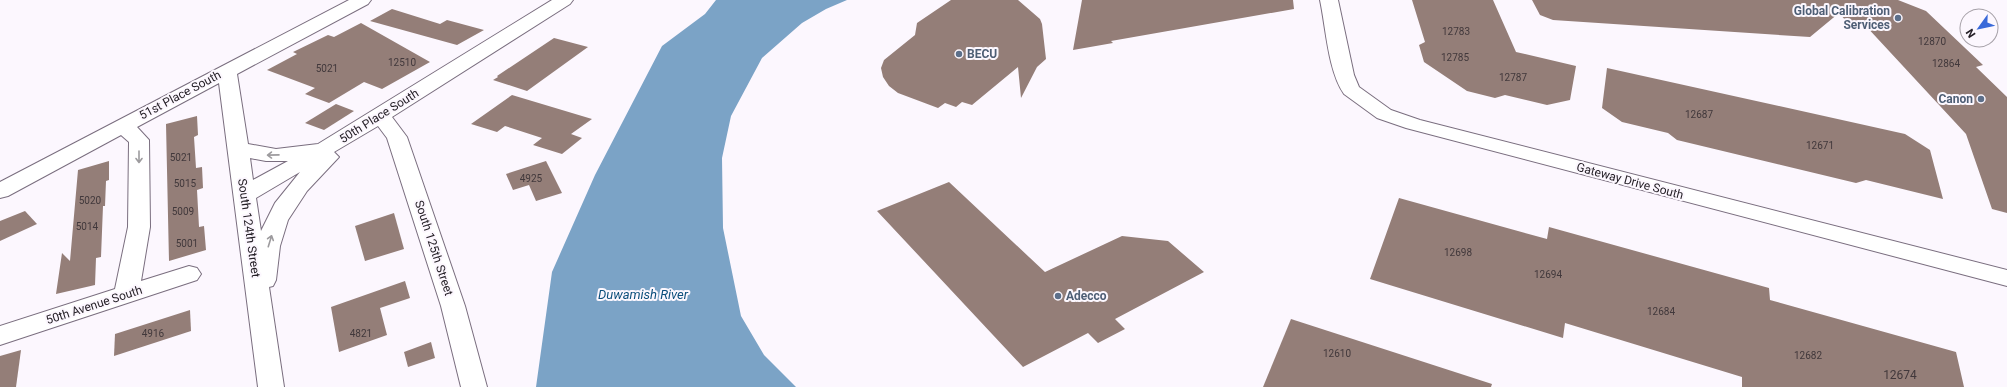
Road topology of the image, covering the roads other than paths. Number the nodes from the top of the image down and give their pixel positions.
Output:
1 (362, 0) edge
2 (564, 0) edge
3 (1329, 0) edge
4 (227, 70) junction
5 (380, 115) junction
6 (123, 126) junction
7 (358, 130) junction
8 (339, 141) junction
9 (238, 148) junction
10 (305, 180) junction
11 (0, 191) edge
12 (244, 195) junction
13 (189, 274) dead end
14 (2007, 278) edge
15 (126, 294) junction
16 (260, 307) junction
17 (0, 336) edge
18 (272, 387) edge
19 (474, 387) edge

1 - 4 street, 51st Place South
2 - 5 street, 50th Place South
3 - 14 street, Gateway Drive South
4 - 6 street, 51st Place South
4 - 9 street, South 124th Street
5 - 7 street, 50th Place South
5 - 19 street, South 125th Street
6 - 11 street, 51st Place South
6 -> 15 street
7 - 8 street, 50th Place South
7 - 10 street
8 -> 9 street
8 - 12 street, 50th Place South
9 - 12 street, South 124th Street
10 - 12 street
16 -> 10 street
12 - 16 street, South 124th Street
13 - 15 street, 50th Avenue South
15 - 17 street, 50th Avenue South
16 - 18 street, South 124th Street

